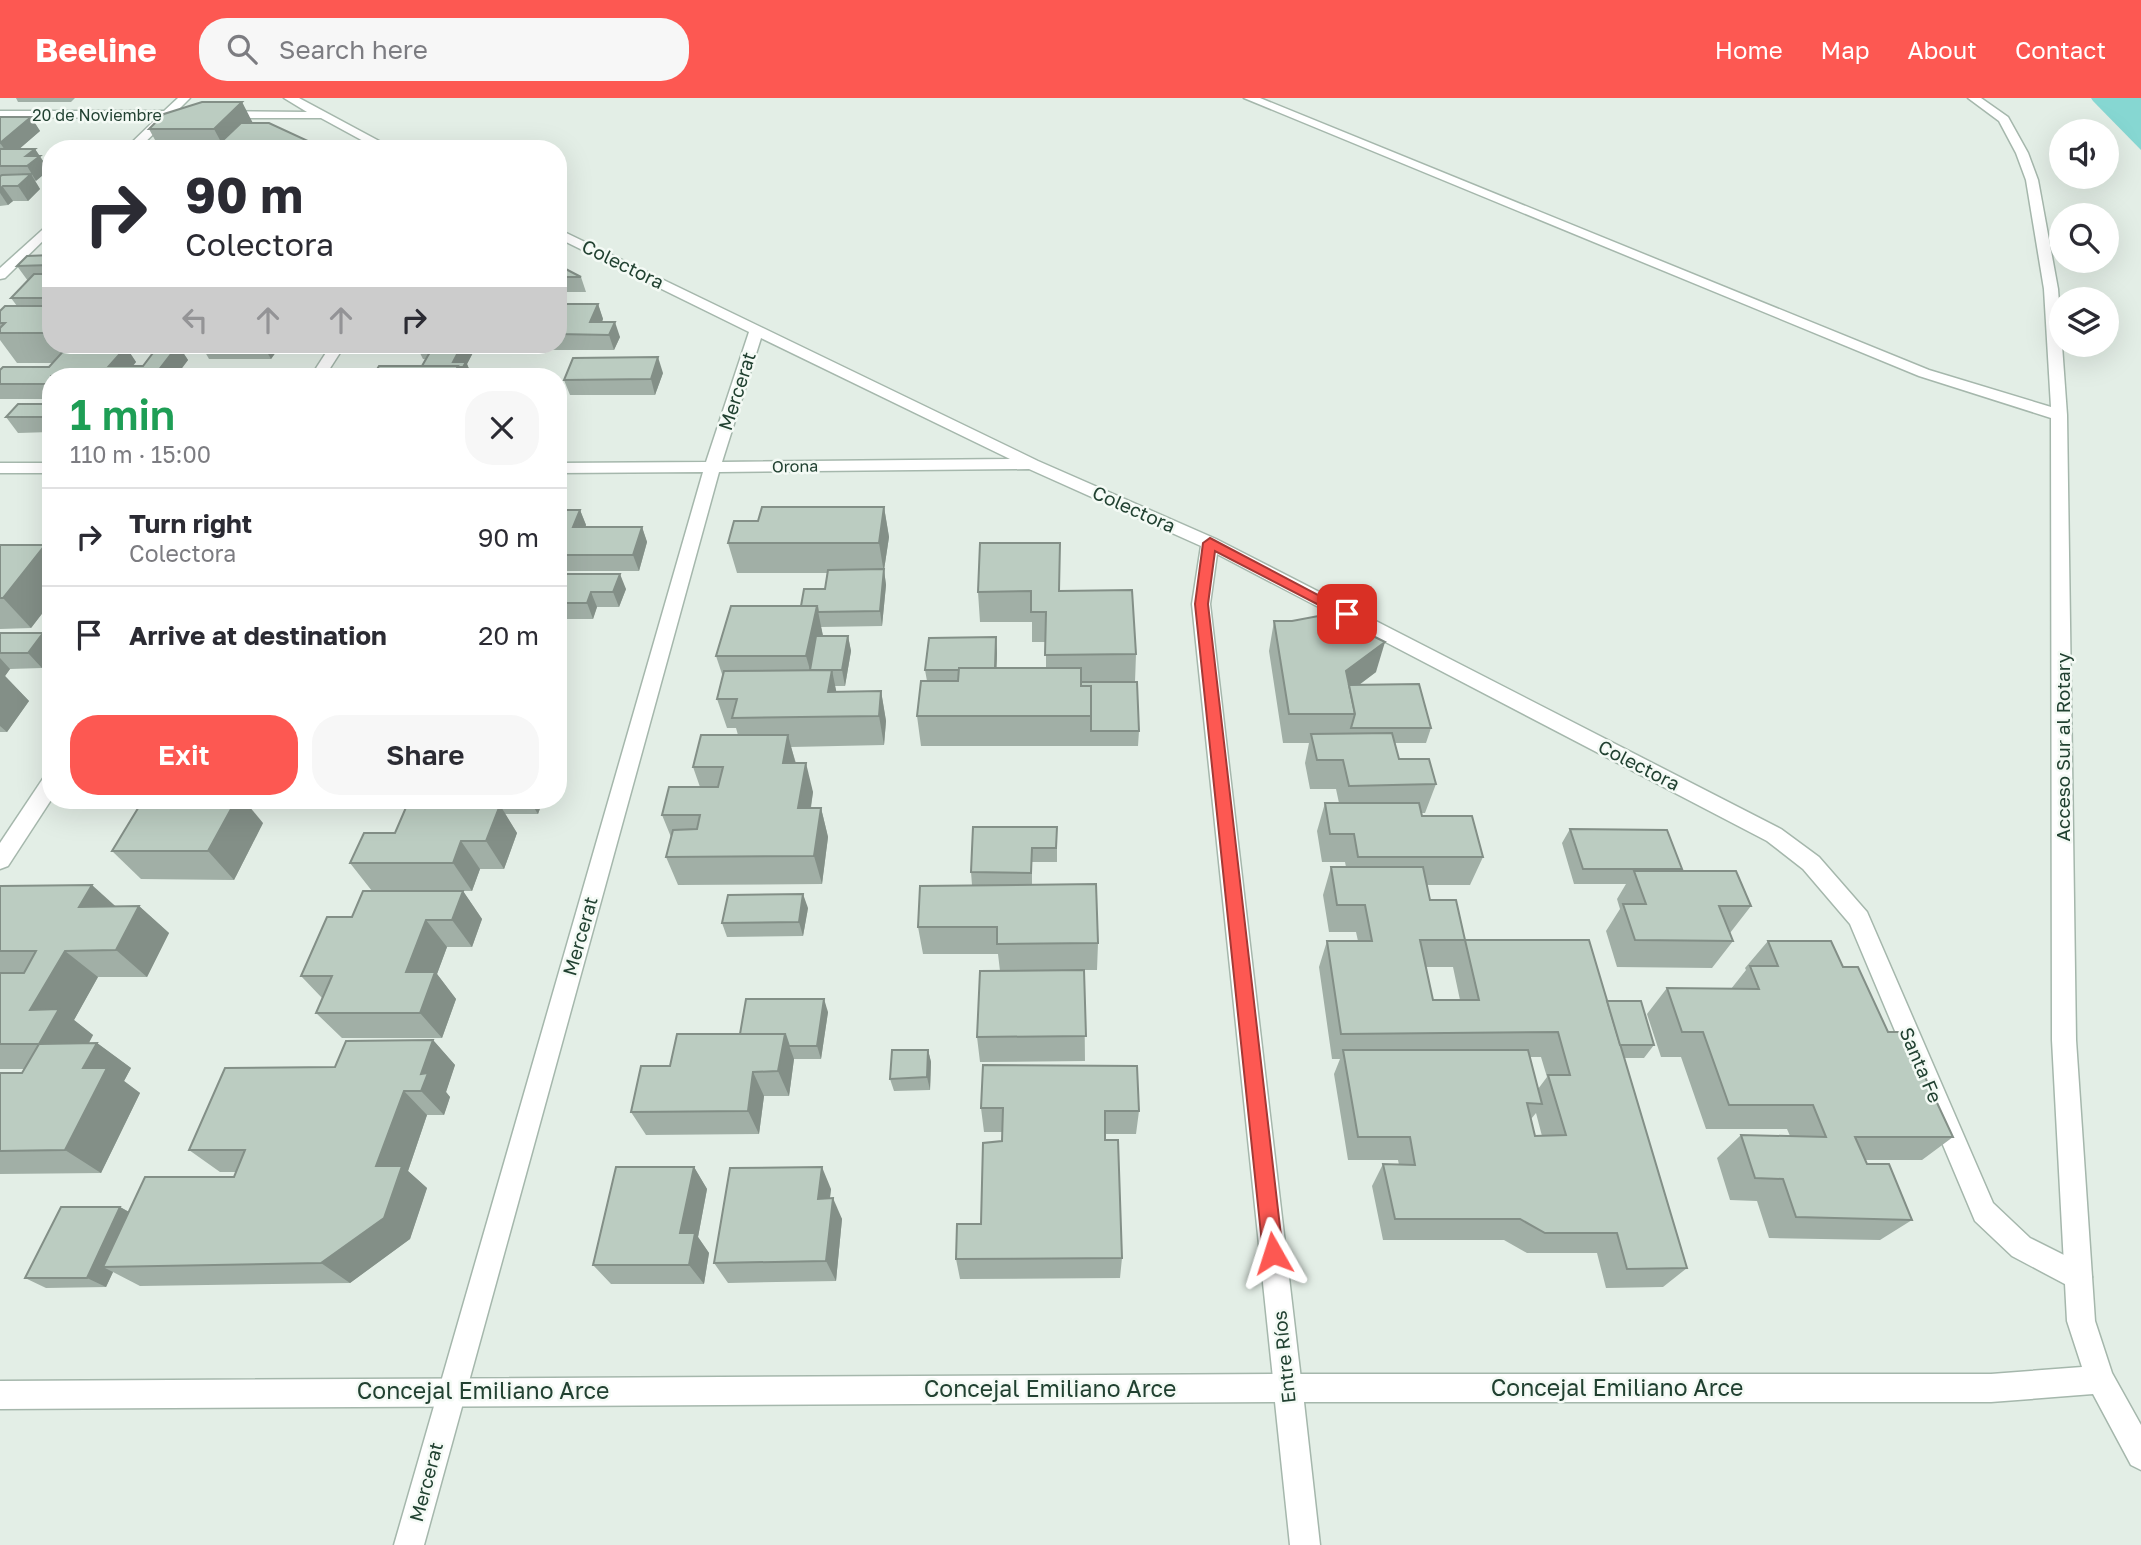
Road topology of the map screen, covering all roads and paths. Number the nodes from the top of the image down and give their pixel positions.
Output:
1 (184, 98) edge
2 (290, 98) edge
3 (1974, 98) edge
4 (1257, 99) edge
5 (0, 114) edge
6 (167, 115) junction
7 (321, 115) junction
8 (141, 140) edge
9 (370, 140) edge
10 (42, 235) edge
11 (567, 237) edge
12 (0, 275) edge
13 (757, 329) junction
14 (2059, 415) junction
15 (1032, 464) junction
16 (712, 467) junction
17 (0, 468) edge
18 (42, 468) edge
19 (567, 468) edge
20 (1210, 543) junction
21 (42, 797) edge
22 (0, 860) edge
23 (1811, 863) joint
24 (2078, 1277) junction
25 (2100, 1379) junction
26 (1288, 1388) junction
27 (451, 1391) junction
28 (0, 1395) edge
29 (2141, 1455) edge
30 (408, 1545) edge
31 (1305, 1545) edge

1 - 6 street
2 - 7 street
3 - 14 street, Acceso Sur al Rotary
4 - 14 street
5 - 6 street, 20 de Noviembre
6 - 7 street, 20 de Noviembre
6 - 8 street
7 - 9 street
10 - 12 street
11 - 13 street, Colectora
13 - 15 street, Colectora
13 - 16 street, Mercerat
14 - 24 street, Acceso Sur al Rotary
15 - 16 street, Orona
15 - 20 street, Colectora
16 - 19 street, Orona
16 - 27 street, Mercerat
17 - 18 street
20 - 23 street, Colectora
20 - 26 street, Entre Ríos
21 - 22 street
23 - 24 street, Santa Fe
24 - 25 street, Acceso Sur al Rotary
25 - 26 street, Concejal Emiliano Arce
25 - 29 street
26 - 27 street, Concejal Emiliano Arce
26 - 31 street, Entre Ríos
27 - 28 street, Concejal Emiliano Arce
27 - 30 street, Mercerat

